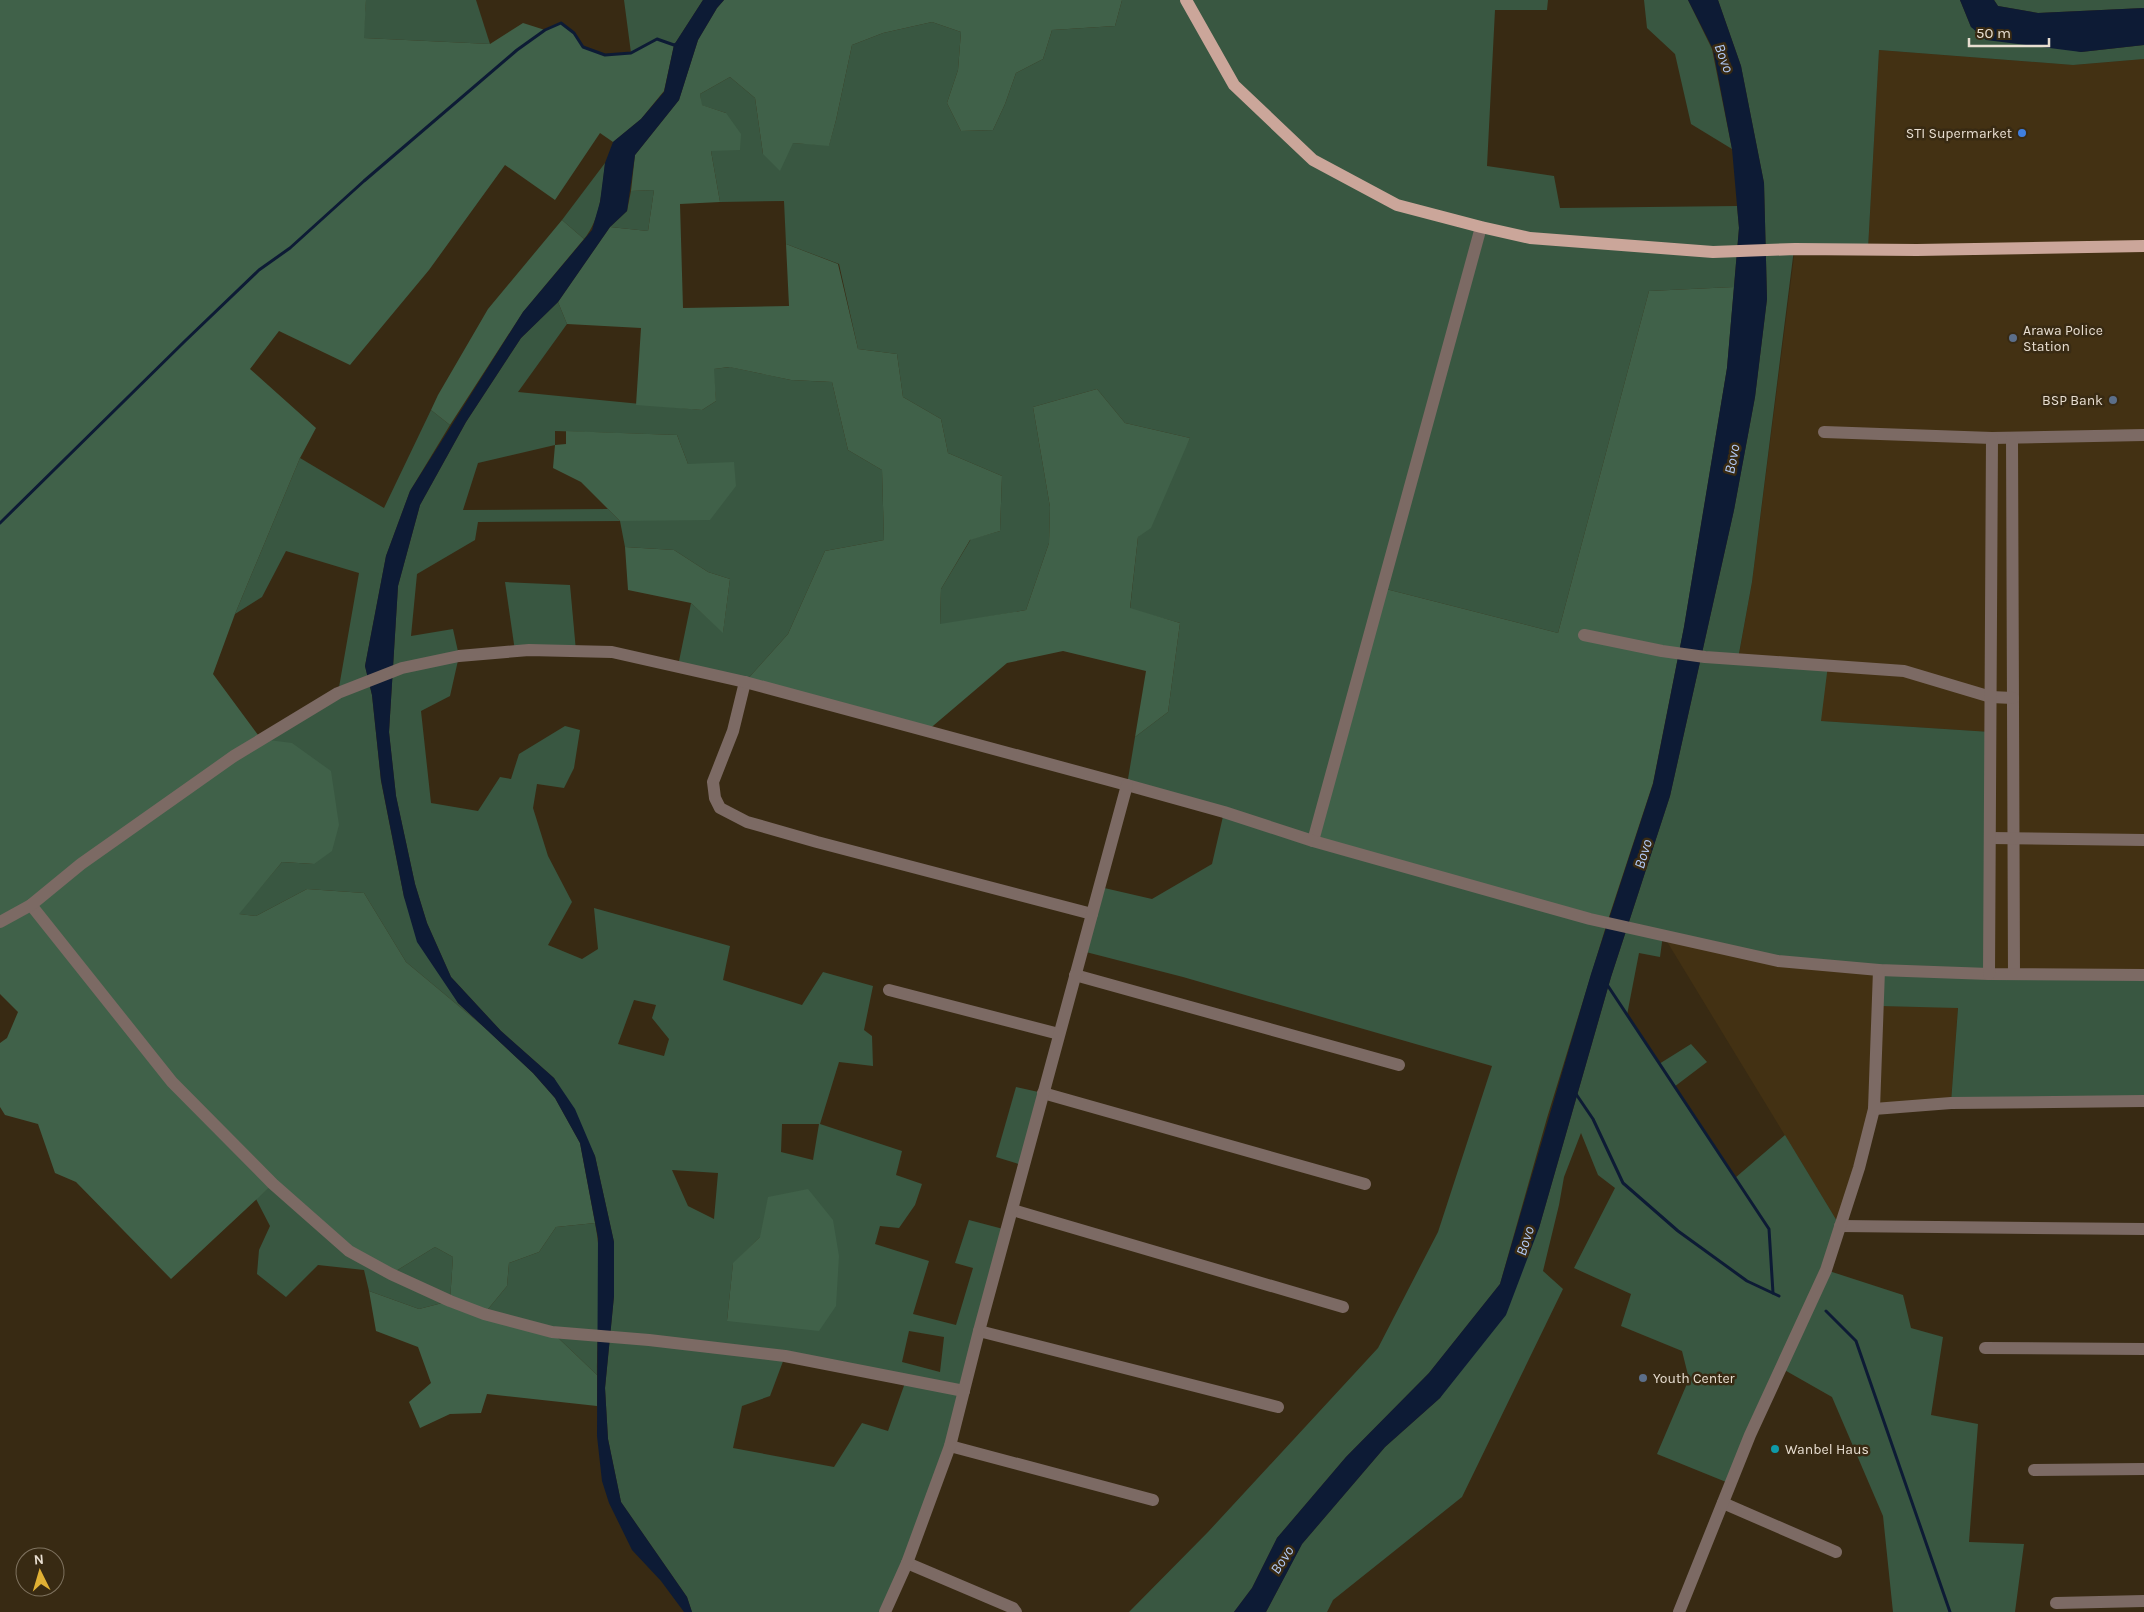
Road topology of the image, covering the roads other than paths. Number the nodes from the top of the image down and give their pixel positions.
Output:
1 (1186, 0) edge
2 (1481, 227) junction
3 (2144, 246) edge
4 (1824, 432) dead end
5 (2144, 435) edge
6 (1992, 438) junction
7 (2012, 438) junction
8 (1584, 635) dead end
9 (745, 682) junction
10 (1991, 697) junction
11 (2013, 698) junction
12 (1127, 785) junction
13 (1990, 838) junction
14 (2013, 839) junction
15 (2144, 840) edge
16 (1313, 841) junction
17 (31, 905) junction
18 (1092, 914) junction
19 (0, 922) edge
20 (1879, 970) junction
21 (1990, 974) junction
22 (2014, 974) junction
23 (1075, 975) junction
24 (2144, 975) edge
25 (889, 990) dead end
26 (1059, 1034) junction
27 (1399, 1065) dead end
28 (1044, 1094) junction
29 (2144, 1102) edge
30 (1874, 1109) junction
31 (1365, 1184) dead end
32 (1013, 1210) junction
33 (1840, 1226) junction
34 (2144, 1229) edge
35 (1343, 1307) dead end
36 (979, 1331) junction
37 (1985, 1348) dead end
38 (2144, 1349) edge
39 (964, 1391) junction
40 (1278, 1407) dead end
41 (950, 1446) junction
42 (2144, 1469) edge
43 (2034, 1470) dead end
44 (1153, 1500) dead end
45 (1723, 1503) junction
46 (1836, 1552) dead end
47 (907, 1562) junction
48 (2144, 1600) edge
49 (2056, 1603) dead end
50 (884, 1612) edge
51 (1016, 1612) edge
52 (1679, 1612) edge

1 - 2 main road
2 - 3 main road
2 - 16 street
4 - 6 street
5 - 7 street
6 - 7 street
6 - 10 street
7 - 11 street
8 - 10 street
9 - 12 street
9 - 17 street
9 - 18 street
10 - 11 street
10 - 13 street
11 - 14 street
12 - 16 street
12 - 18 street
13 - 14 street
13 - 21 street
14 - 15 street
14 - 22 street
16 - 20 street
17 - 19 street
17 - 39 street
18 - 23 street
20 - 21 street
20 - 30 street
21 - 22 street
22 - 24 street
23 - 26 street
23 - 27 street
25 - 26 street
26 - 28 street
28 - 31 street
28 - 32 street
29 - 30 street
30 - 33 street
32 - 35 street
32 - 36 street
33 - 34 street
33 - 45 street
36 - 39 street
36 - 40 street
37 - 38 street
39 - 41 street
41 - 44 street
41 - 47 street
42 - 43 street
45 - 46 street
45 - 52 street
47 - 50 street
47 - 51 street
48 - 49 street

